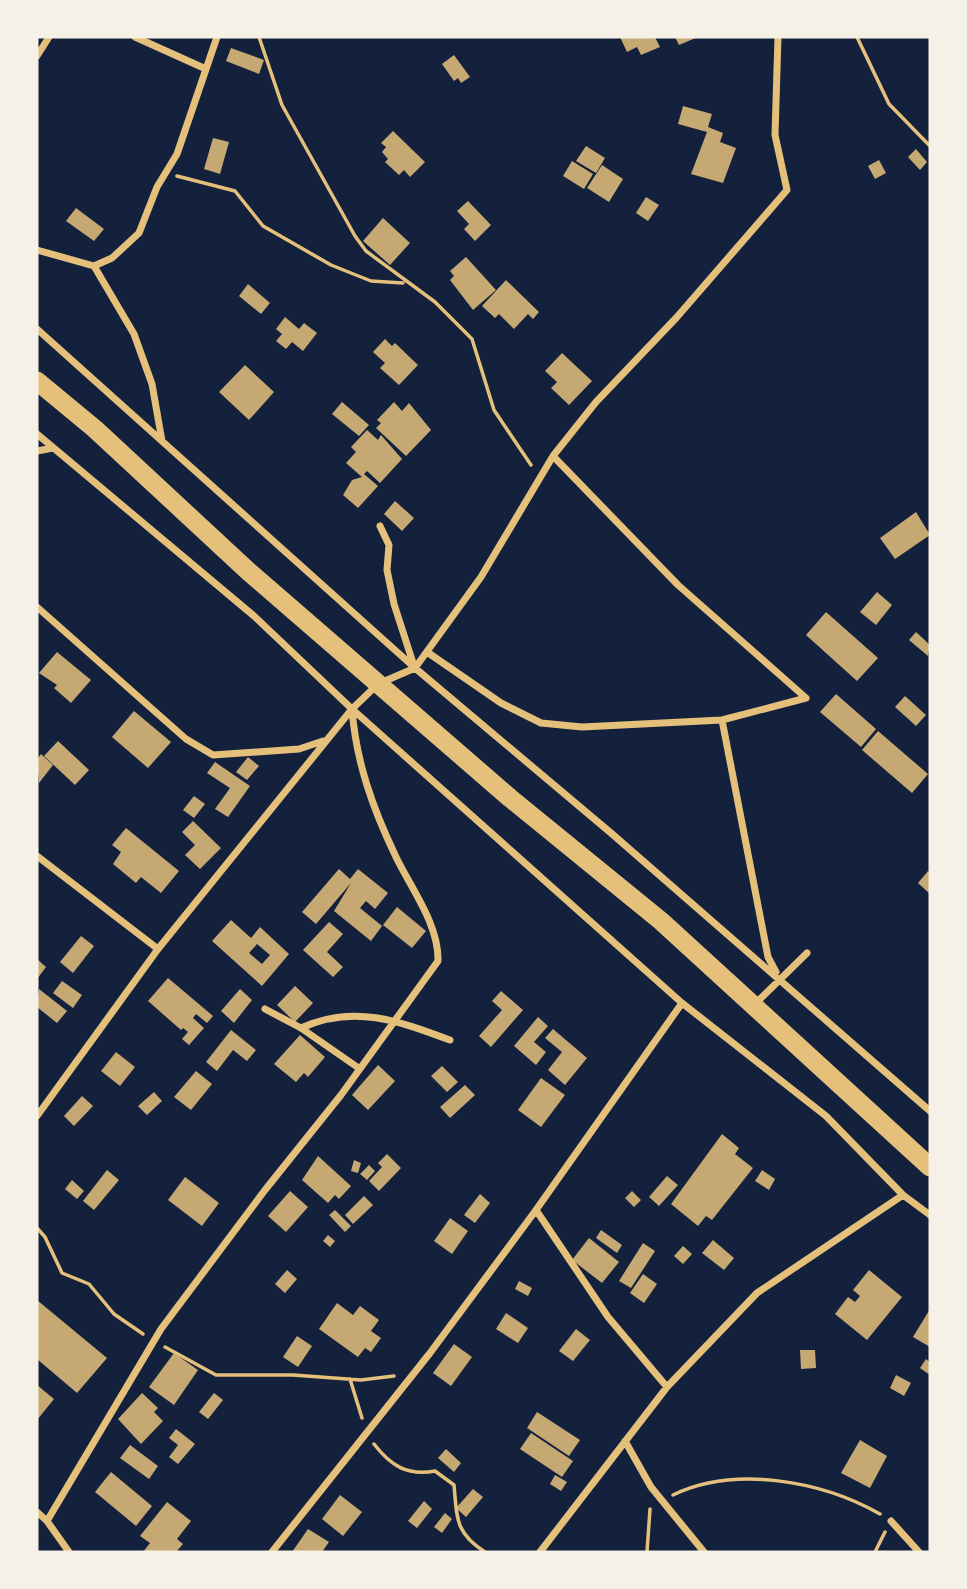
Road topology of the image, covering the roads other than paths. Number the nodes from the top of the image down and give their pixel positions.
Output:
1 (49, 37) edge
2 (135, 37) edge
3 (217, 37) edge
4 (778, 37) edge
5 (37, 55) edge
6 (206, 69) junction
7 (37, 250) edge
8 (94, 266) junction
9 (37, 329) edge
10 (37, 381) edge
11 (37, 434) edge
12 (162, 441) junction
13 (53, 448) junction
14 (37, 451) edge
15 (553, 456) junction
16 (380, 526) dead end
17 (37, 607) edge
18 (427, 652) junction
19 (415, 668) junction
20 (378, 684) junction
21 (352, 709) junction
22 (722, 720) junction
23 (327, 740) junction
24 (37, 856) edge
25 (159, 949) junction
26 (807, 953) dead end
27 (780, 978) junction
28 (682, 1003) junction
29 (754, 1005) junction
30 (265, 1009) dead end
31 (394, 1021) junction
32 (301, 1028) junction
33 (450, 1040) dead end
34 (360, 1069) junction
35 (930, 1111) edge
36 (37, 1116) edge
37 (930, 1167) edge
38 (903, 1195) junction
39 (536, 1210) junction
40 (930, 1215) edge
41 (667, 1387) junction
42 (625, 1441) junction
43 (37, 1512) edge
44 (47, 1521) junction
45 (891, 1521) road end
46 (69, 1552) edge
47 (272, 1552) edge
48 (540, 1552) edge
49 (704, 1552) edge
50 (919, 1552) edge

1 - 5 street
2 - 6 street
3 - 6 street
4 - 15 street
6 - 8 street
7 - 8 street
8 - 12 street
9 - 12 street
10 - 20 highway
11 - 13 street
12 - 19 street
13 - 14 street
13 - 21 street
15 - 18 street
15 - 22 street
16 - 19 street
17 - 23 street
18 - 19 street
18 - 22 street
19 - 20 street
19 - 27 street
20 - 21 street
20 - 29 highway
21 - 23 street
21 - 28 street
21 - 31 street
22 - 27 street
23 - 25 street
24 - 25 street
25 - 36 street
26 - 27 street
27 - 29 street
27 - 35 street
28 - 38 street
28 - 39 street
29 - 37 highway
30 - 32 street
31 - 32 street
31 - 33 street
31 - 34 street
32 - 34 street
34 - 44 street
38 - 40 street
38 - 41 street
39 - 41 street
39 - 47 street
41 - 42 street
42 - 48 street
42 - 49 street
43 - 44 street
44 - 46 street
45 - 50 street

